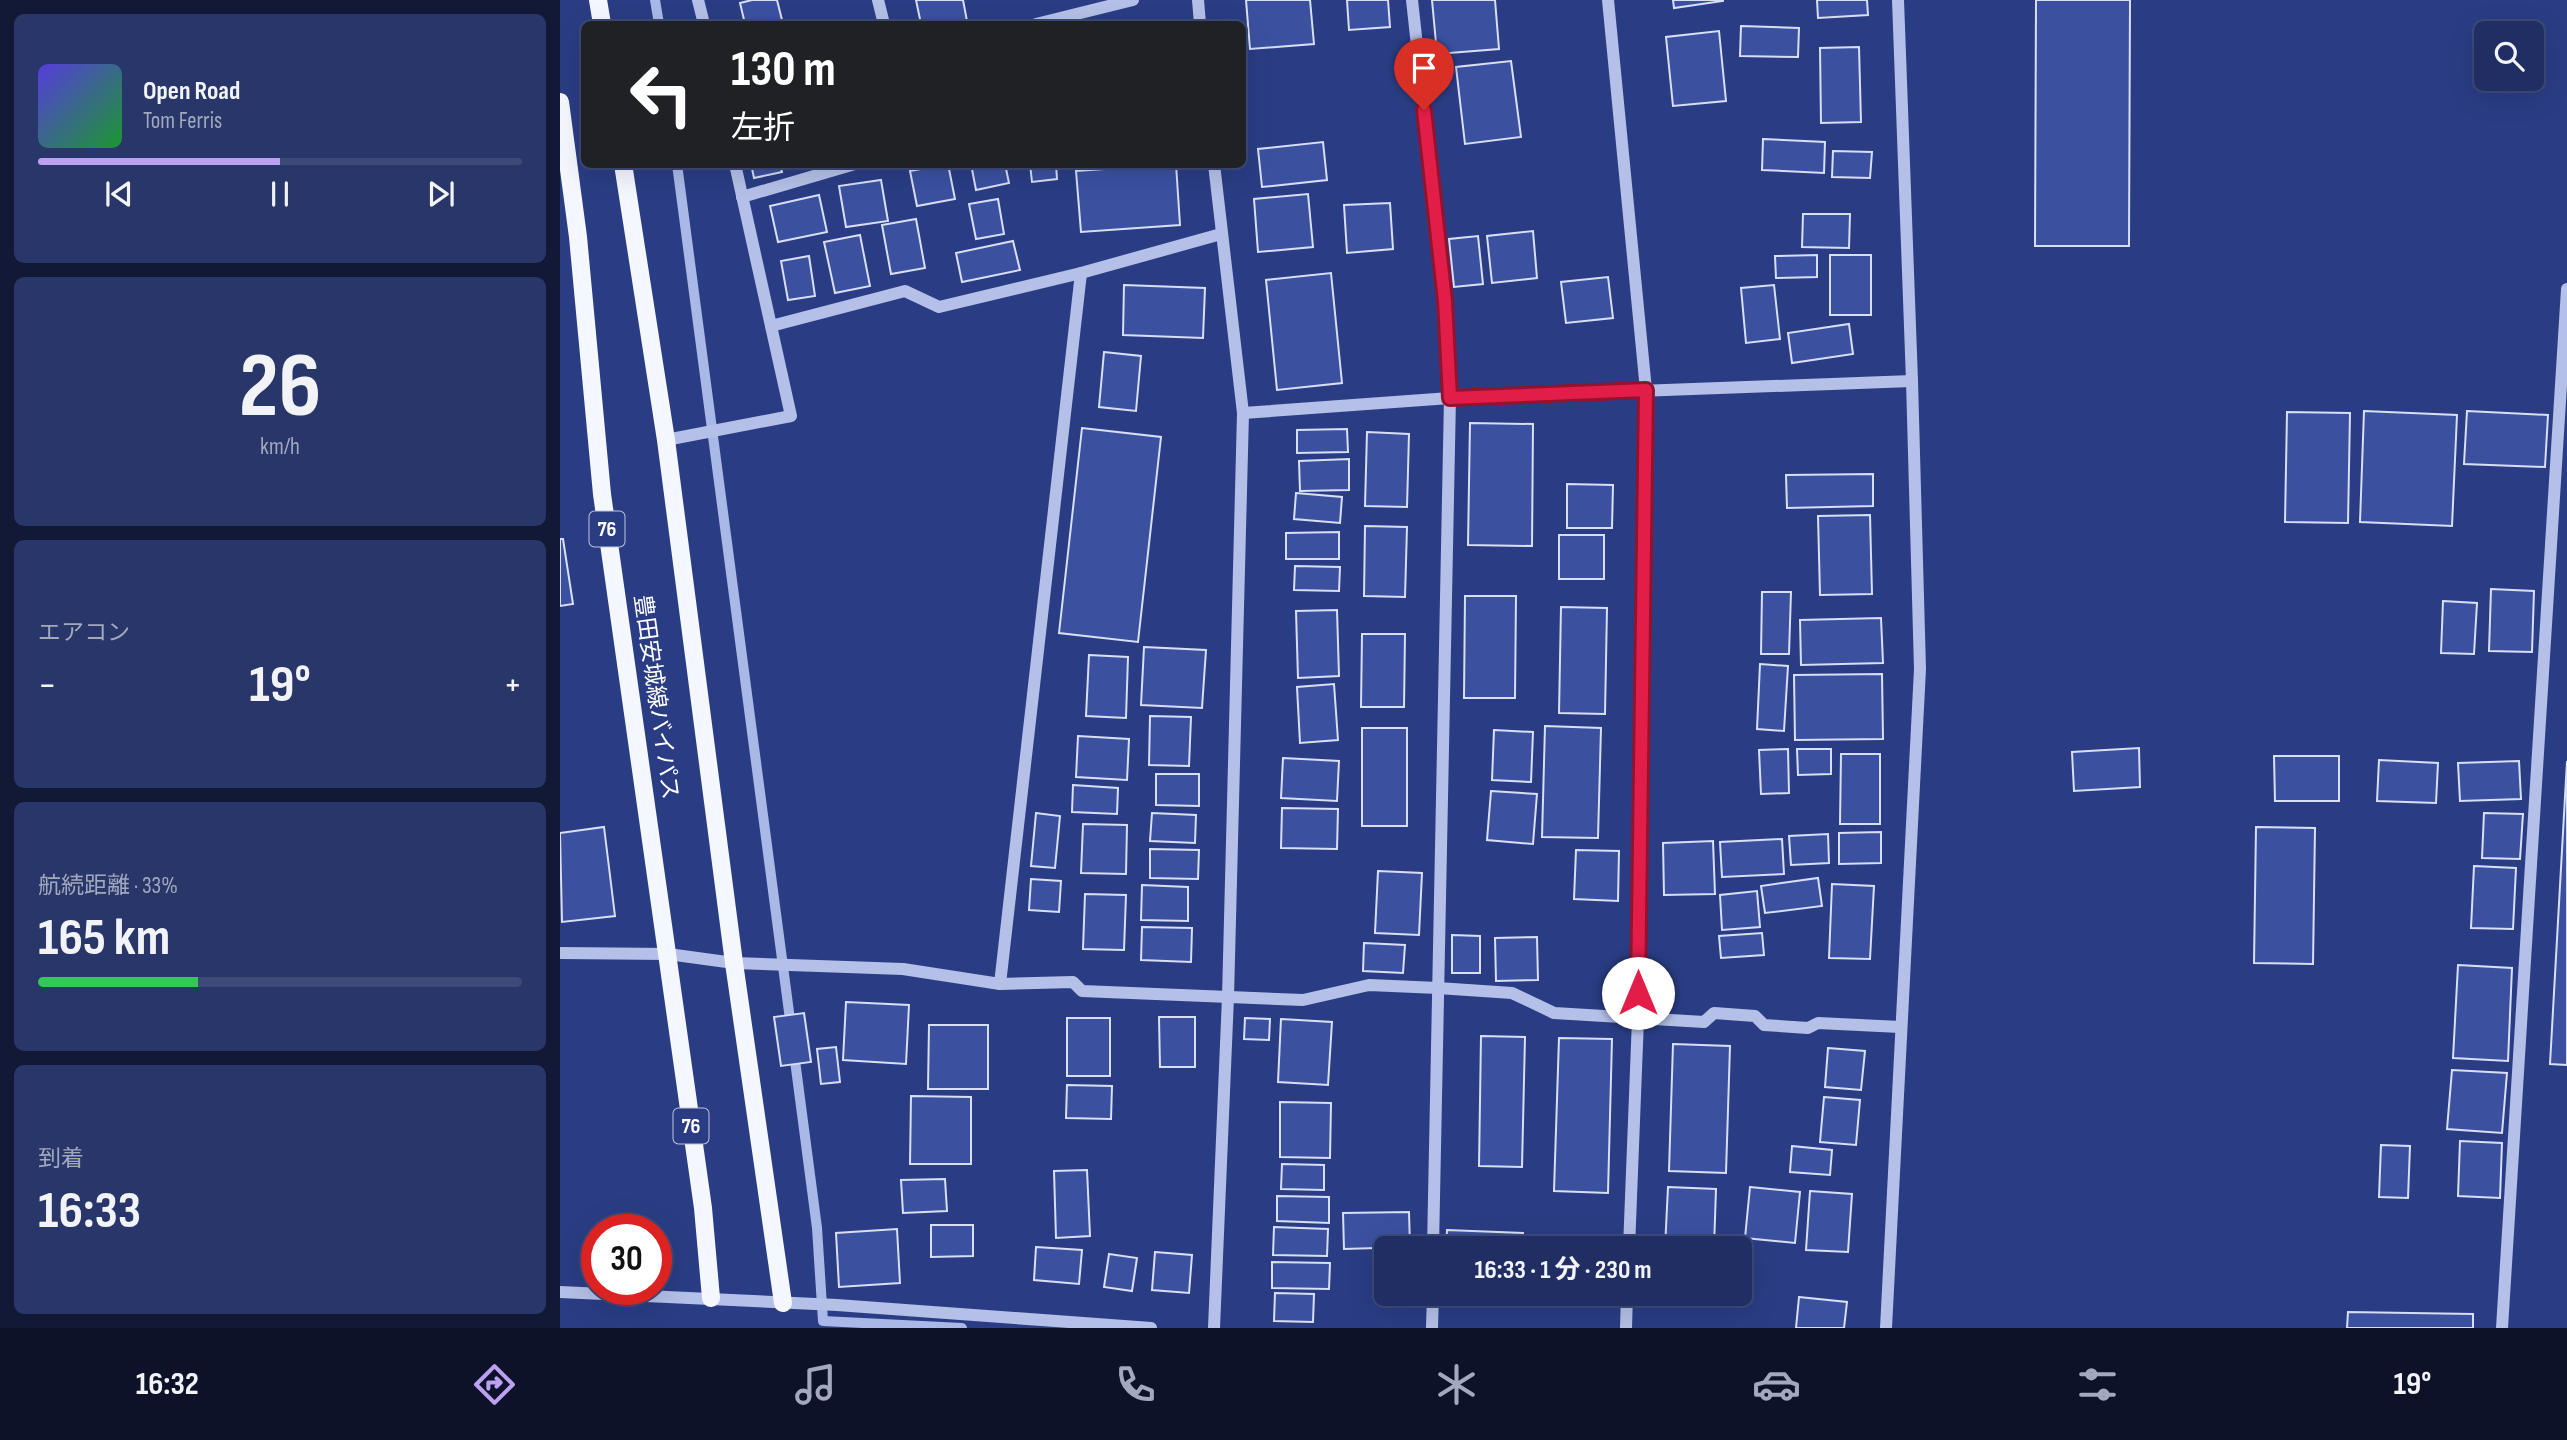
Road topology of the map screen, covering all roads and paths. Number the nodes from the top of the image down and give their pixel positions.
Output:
1 (598, 0) edge
2 (698, 0) edge
3 (878, 0) edge
4 (1133, 0) edge
5 (1198, 0) edge
6 (1412, 0) edge
7 (1608, 0) edge
8 (1898, 0) edge
9 (602, 21) edge
10 (703, 21) edge
11 (883, 21) edge
12 (1048, 21) edge
13 (1200, 21) edge
14 (560, 103) edge
15 (624, 168) edge
16 (736, 168) edge
17 (841, 168) edge
18 (1214, 168) edge
19 (742, 197) junction
20 (1221, 234) junction
21 (1081, 273) junction
22 (2567, 289) edge
23 (771, 326) junction
24 (1912, 380) junction
25 (1646, 390) junction
26 (1450, 398) junction
27 (1243, 413) junction
28 (666, 440) junction
29 (560, 953) edge
30 (668, 954) junction
31 (734, 963) junction
32 (1000, 984) junction
33 (1438, 988) junction
34 (1228, 997) junction
35 (1638, 1019) junction
36 (1900, 1027) junction
37 (1433, 1236) edge
38 (1629, 1236) edge
39 (560, 1293) edge
40 (711, 1298) junction
41 (783, 1303) junction
42 (1433, 1306) edge
43 (1627, 1306) edge
44 (1152, 1328) edge
45 (1214, 1328) edge
46 (1432, 1328) edge
47 (1626, 1328) edge
48 (1886, 1328) edge
49 (2502, 1328) edge

1 - 9 main road
2 - 10 street
3 - 11 street
4 - 12 street
5 - 13 street
6 - 26 street
7 - 25 street
8 - 24 street
14 - 30 main road, 豊田安城線バイパス / 76
15 - 28 main road, 豊田安城線バイパス
16 - 19 street
17 - 19 street
18 - 20 street
19 - 23 street
20 - 21 street
20 - 27 street
21 - 23 street
21 - 32 street
22 - 49 street
23 - 28 street
24 - 25 street
24 - 36 street
25 - 26 street
25 - 35 street
26 - 27 street
26 - 33 street
27 - 34 street
28 - 31 main road, 豊田安城線バイパス
29 - 30 street
30 - 31 street
30 - 40 main road, 豊田安城線バイパス / 76
31 - 32 street
31 - 41 main road, 豊田安城線バイパス
32 - 34 street
33 - 34 street
33 - 35 street
33 - 37 street
34 - 45 street
35 - 36 street
35 - 38 street
36 - 48 street
39 - 40 street
40 - 41 street
41 - 44 street
42 - 46 street
43 - 47 street

